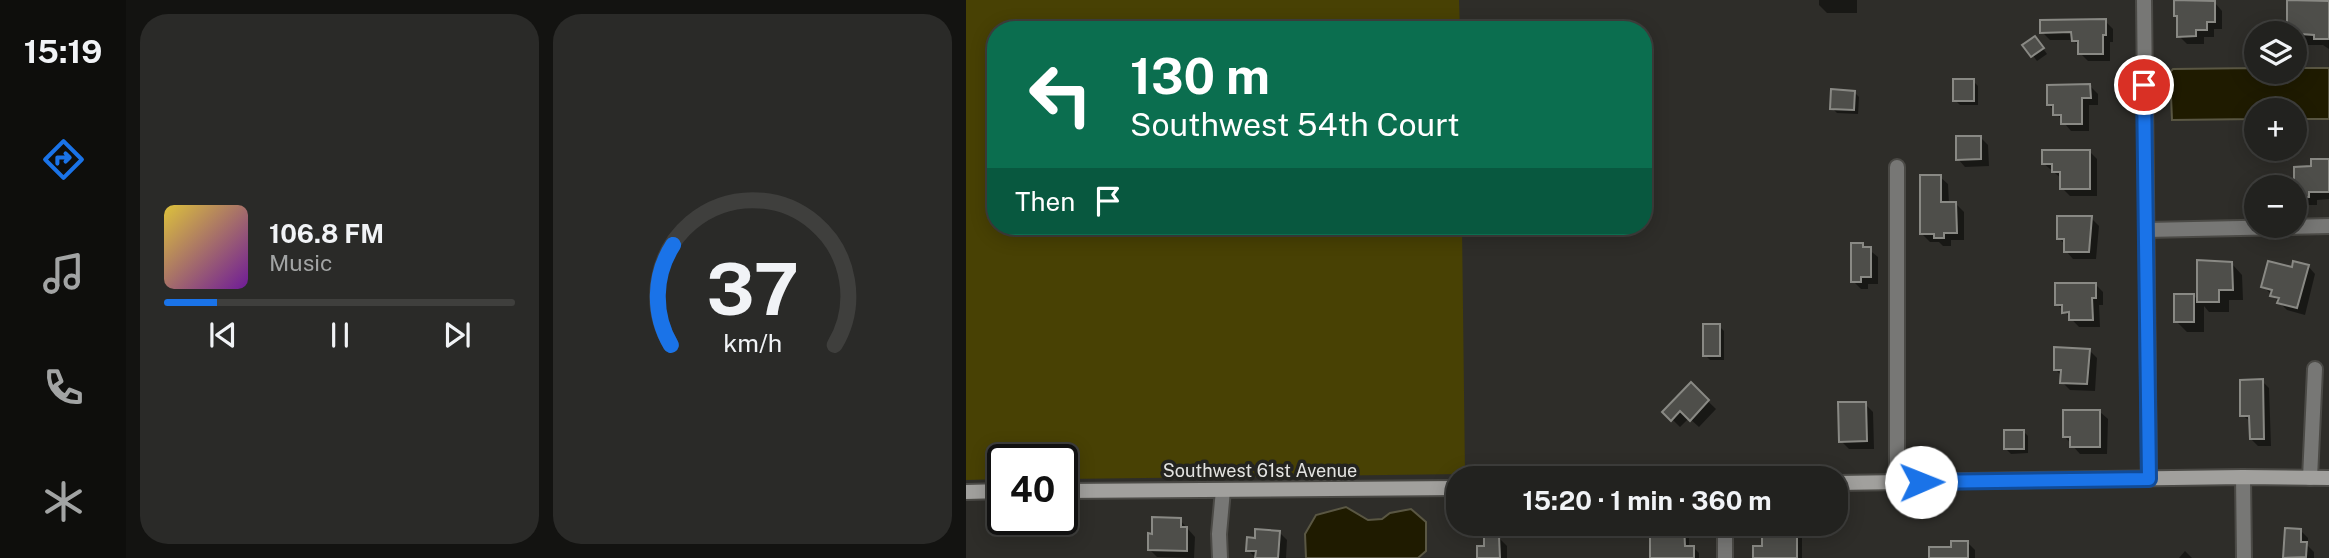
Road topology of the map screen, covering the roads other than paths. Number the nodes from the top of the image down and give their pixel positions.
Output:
1 (2144, 0) edge
2 (1897, 167) dead end
3 (2329, 226) edge
4 (2146, 230) junction
5 (2315, 369) dead end
6 (2243, 477) junction
7 (2310, 478) junction
8 (2329, 478) edge
9 (2149, 479) junction
10 (1897, 482) junction
11 (1848, 483) edge
12 (1446, 488) edge
13 (1223, 490) junction
14 (987, 491) edge
15 (1078, 491) edge
16 (966, 492) edge
17 (1725, 536) edge
18 (1220, 558) edge
19 (1725, 558) edge
20 (2244, 558) edge

1 - 4 street
2 - 10 street
3 - 4 street
4 - 9 street
5 - 7 street
6 - 7 street
6 - 9 street
6 - 20 street
7 - 8 street
9 - 10 street
10 - 11 street
12 - 13 street, Southwest 61st Avenue
13 - 15 street, Southwest 61st Avenue
13 - 18 street
14 - 16 street
17 - 19 street

